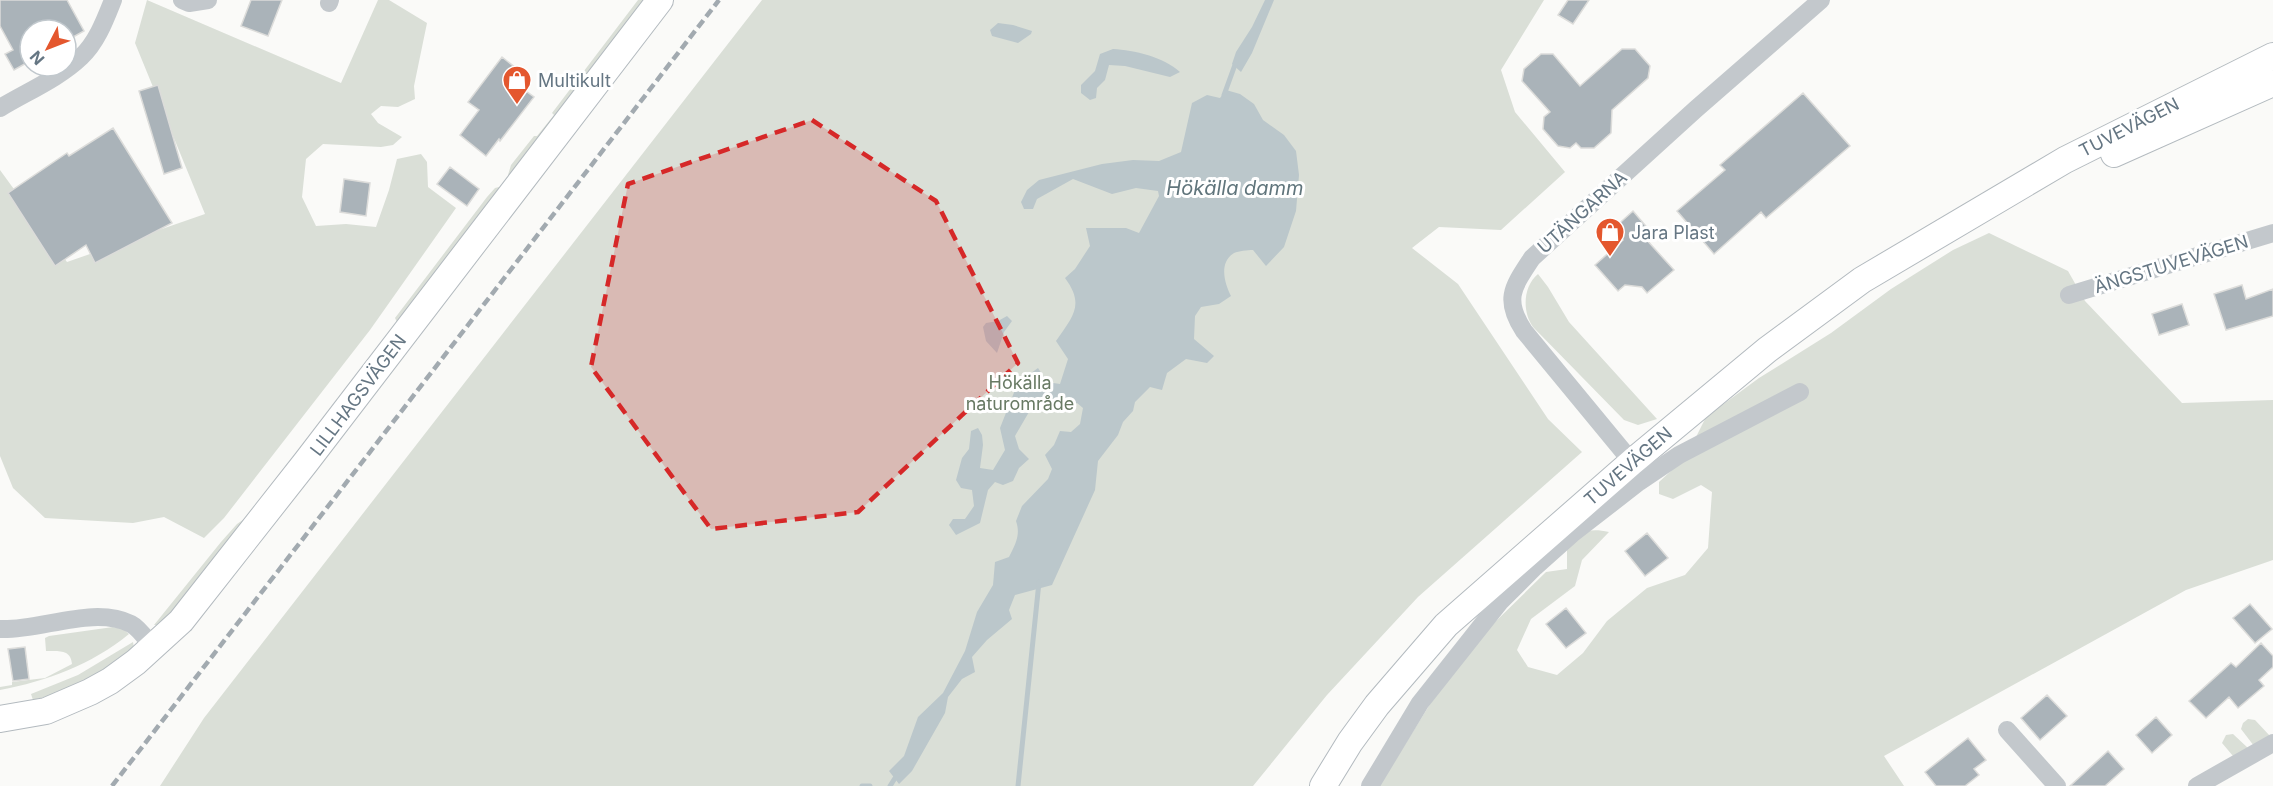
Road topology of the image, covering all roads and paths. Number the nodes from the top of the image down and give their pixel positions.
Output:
1 (113, 0) edge
2 (182, 0) edge
3 (208, 0) edge
4 (660, 0) edge
5 (1821, 0) edge
6 (2273, 56) edge
7 (2273, 83) edge
8 (0, 108) edge
9 (1989, 206) junction
10 (2273, 233) edge
11 (2069, 295) dead end
12 (1800, 392) dead end
13 (1632, 462) junction
14 (0, 629) edge
15 (153, 647) junction
16 (0, 719) edge
17 (2007, 730) dead end
18 (2273, 743) edge
19 (1323, 786) edge
20 (1370, 786) edge
21 (2057, 786) edge
22 (2197, 786) edge

1 - 8 street
2 - 3 street
4 - 15 main road, LILLHAGSVÄGEN
5 - 13 street, UTÄNGARNA
6 - 9 main road, TUVEVÄGEN
7 - 9 main road, TUVEVÄGEN
9 - 13 main road, TUVEVÄGEN
10 - 11 street, ÄNGSTUVEVÄGEN
12 - 20 street
13 - 19 main road, TUVEVÄGEN
14 - 15 street
15 - 16 main road, LILLHAGSVÄGEN
17 - 21 street
18 - 22 street

